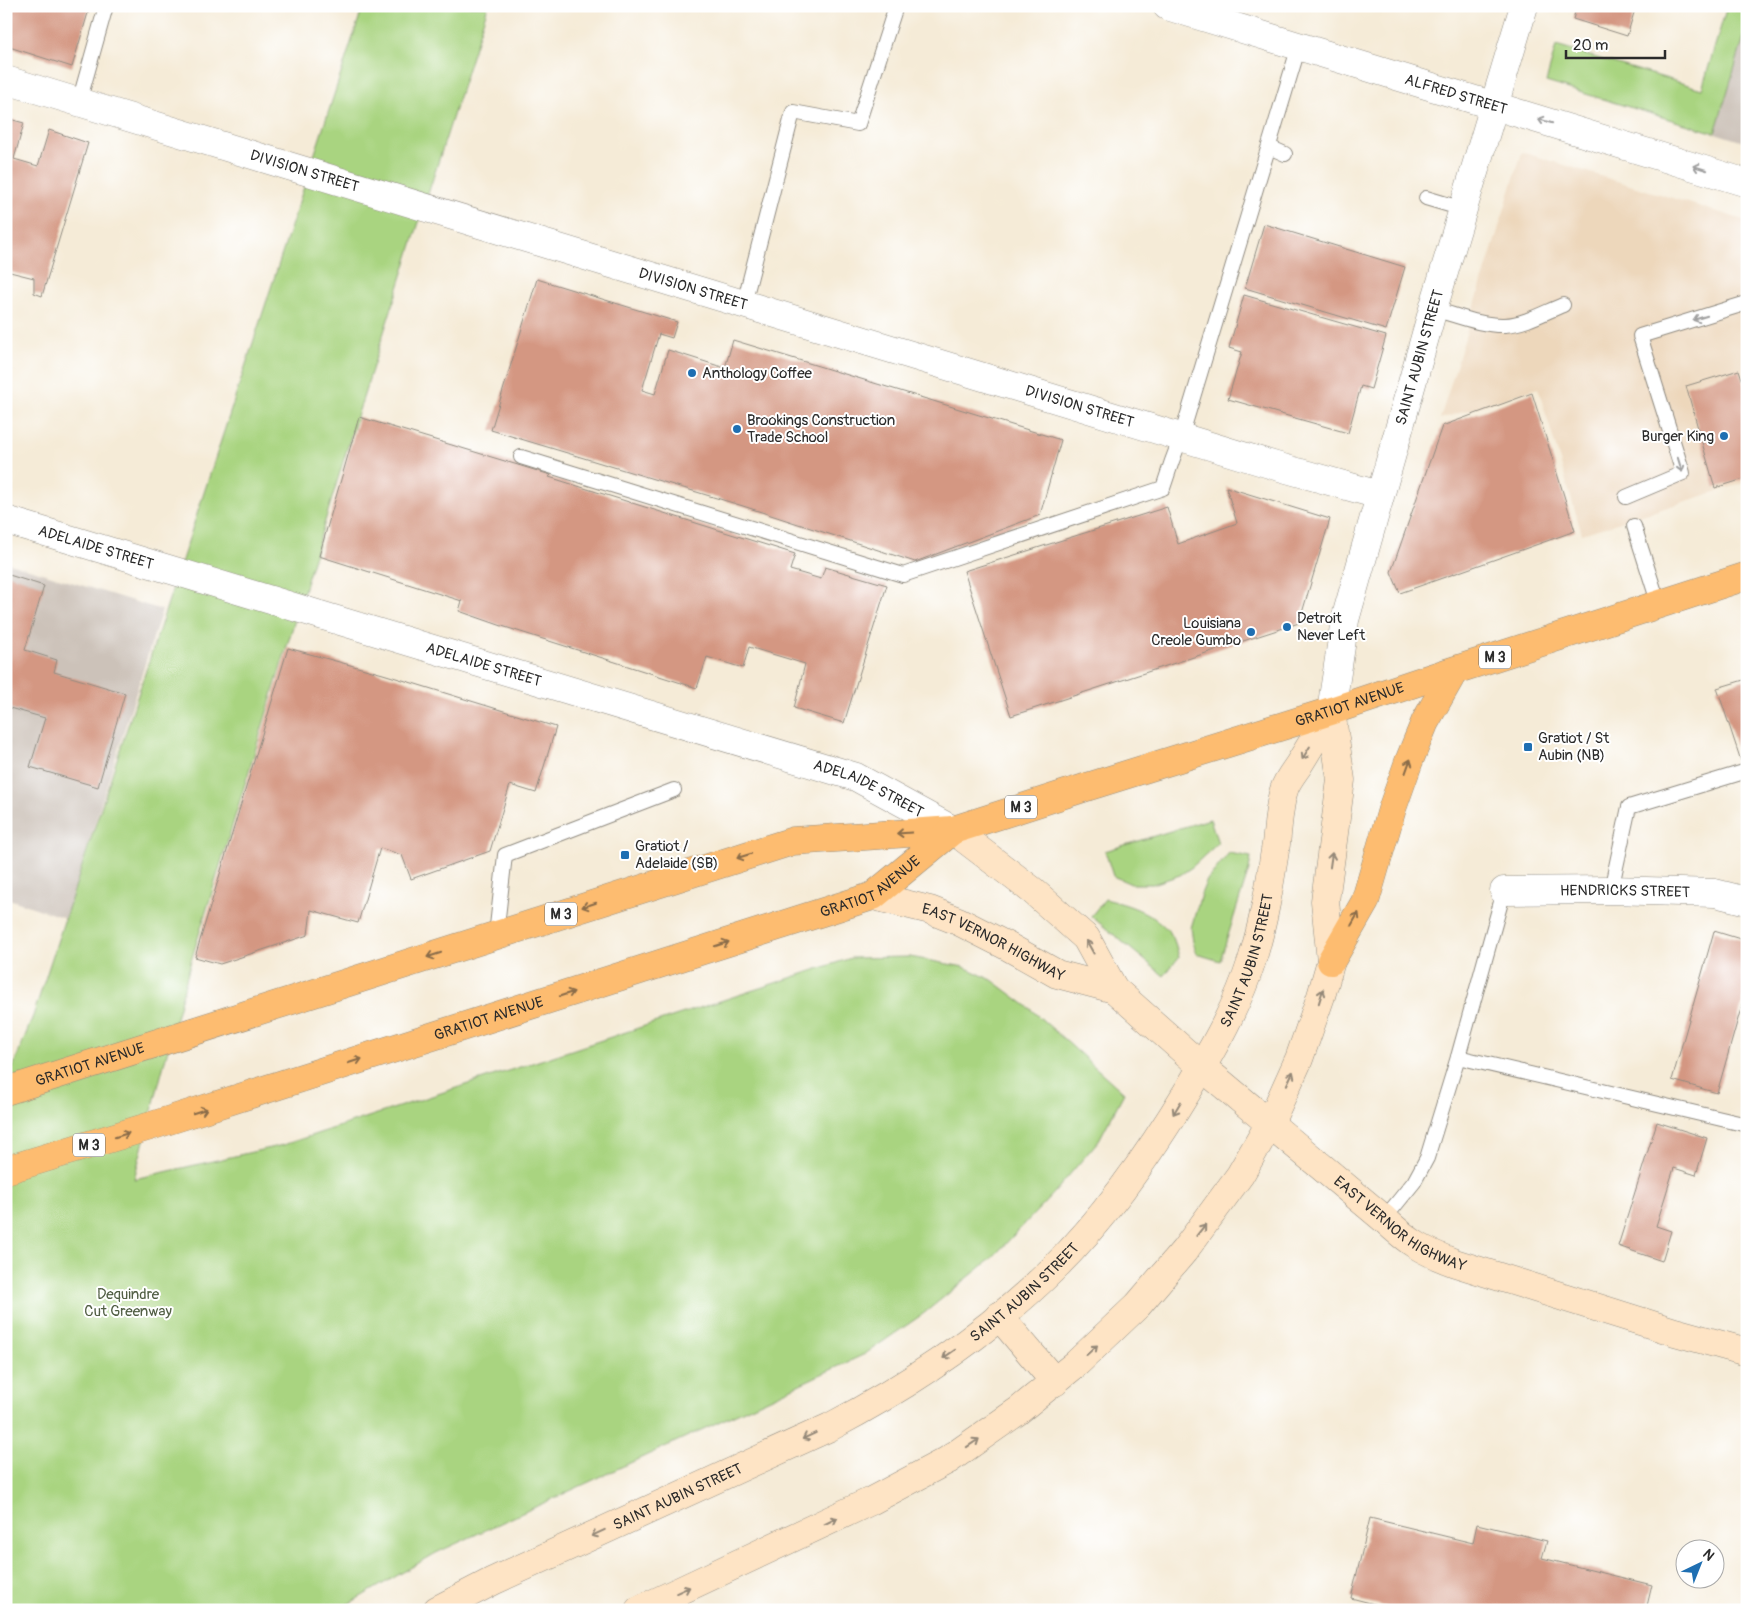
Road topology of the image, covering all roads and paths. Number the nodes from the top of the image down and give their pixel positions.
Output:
1 (106, 6) edge
2 (896, 6) edge
3 (1167, 6) edge
4 (1524, 6) edge
5 (1299, 46) junction
6 (6, 80) edge
7 (79, 102) junction
8 (1494, 105) junction
9 (1269, 147) junction
10 (1285, 154) dead end
11 (1747, 183) edge
12 (1426, 198) dead end
13 (1463, 209) junction
14 (744, 303) junction
15 (1747, 303) edge
16 (1563, 305) dead end
17 (1433, 309) junction
18 (1182, 437) junction
19 (521, 457) dead end
20 (1380, 495) junction
21 (1626, 497) dead end
22 (6, 520) edge
23 (1634, 526) dead end
24 (1747, 576) edge
25 (1659, 604) junction
26 (1454, 671) junction
27 (1331, 712) junction
28 (1747, 771) edge
29 (674, 790) dead end
30 (953, 830) junction
31 (1611, 890) junction
32 (1504, 891) joint
33 (873, 896) junction
34 (1747, 901) edge
35 (496, 935) junction
36 (1331, 961) junction
37 (1114, 989) junction
38 (1458, 1058) junction
39 (1202, 1066) junction
40 (6, 1091) edge
41 (1270, 1123) junction
42 (1747, 1125) edge
43 (16, 1167) edge
44 (1384, 1219) junction
45 (999, 1316) junction
46 (1747, 1352) edge
47 (1055, 1382) junction
48 (437, 1610) edge
49 (639, 1610) edge

1 - 7 lane
2 - 14 lane
3 - 5 street, ALFRED STREET
4 - 8 street, SAINT AUBIN STREET
5 - 8 street, ALFRED STREET
5 - 9 lane
6 - 7 street, DIVISION STREET
7 - 14 street, DIVISION STREET
11 -> 8 street, ALFRED STREET
8 - 13 street, SAINT AUBIN STREET
9 - 10 lane
9 - 18 lane
12 - 13 lane
13 - 17 street, SAINT AUBIN STREET
14 - 18 street, DIVISION STREET
15 -> 21 lane
16 - 17 lane
17 - 20 street, SAINT AUBIN STREET
18 - 19 lane
18 - 20 street, DIVISION STREET
20 - 27 street, SAINT AUBIN STREET
22 - 30 street, ADELAIDE STREET
23 - 25 lane
24 - 25 main road, GRATIOT AVENUE / M 3
25 - 26 main road, GRATIOT AVENUE / M 3
26 - 27 main road, GRATIOT AVENUE / M 3
36 -> 26 main road
27 - 30 main road, GRATIOT AVENUE / M 3
36 -> 27 main road, SAINT AUBIN STREET
27 -> 39 main road, SAINT AUBIN STREET
28 - 31 lane
29 - 35 lane
30 - 33 main road, GRATIOT AVENUE / M 3
30 -> 35 main road, GRATIOT AVENUE / M 3
37 -> 30 main road, EAST VERNOR HIGHWAY
31 - 32 street, HENDRICKS STREET
31 - 34 street, HENDRICKS STREET
32 - 38 lane
33 - 37 main road, EAST VERNOR HIGHWAY
43 -> 33 main road, GRATIOT AVENUE / M 3
35 -> 40 main road, GRATIOT AVENUE / M 3
41 -> 36 main road, SAINT AUBIN STREET
37 - 39 main road, EAST VERNOR HIGHWAY
38 - 42 lane
38 - 44 lane
39 - 41 main road, EAST VERNOR HIGHWAY
39 -> 45 main road, SAINT AUBIN STREET
41 - 44 main road, EAST VERNOR HIGHWAY
47 -> 41 main road, SAINT AUBIN STREET
44 - 46 main road, EAST VERNOR HIGHWAY
45 - 47 main road
45 -> 48 main road, SAINT AUBIN STREET
49 -> 47 main road, SAINT AUBIN STREET

